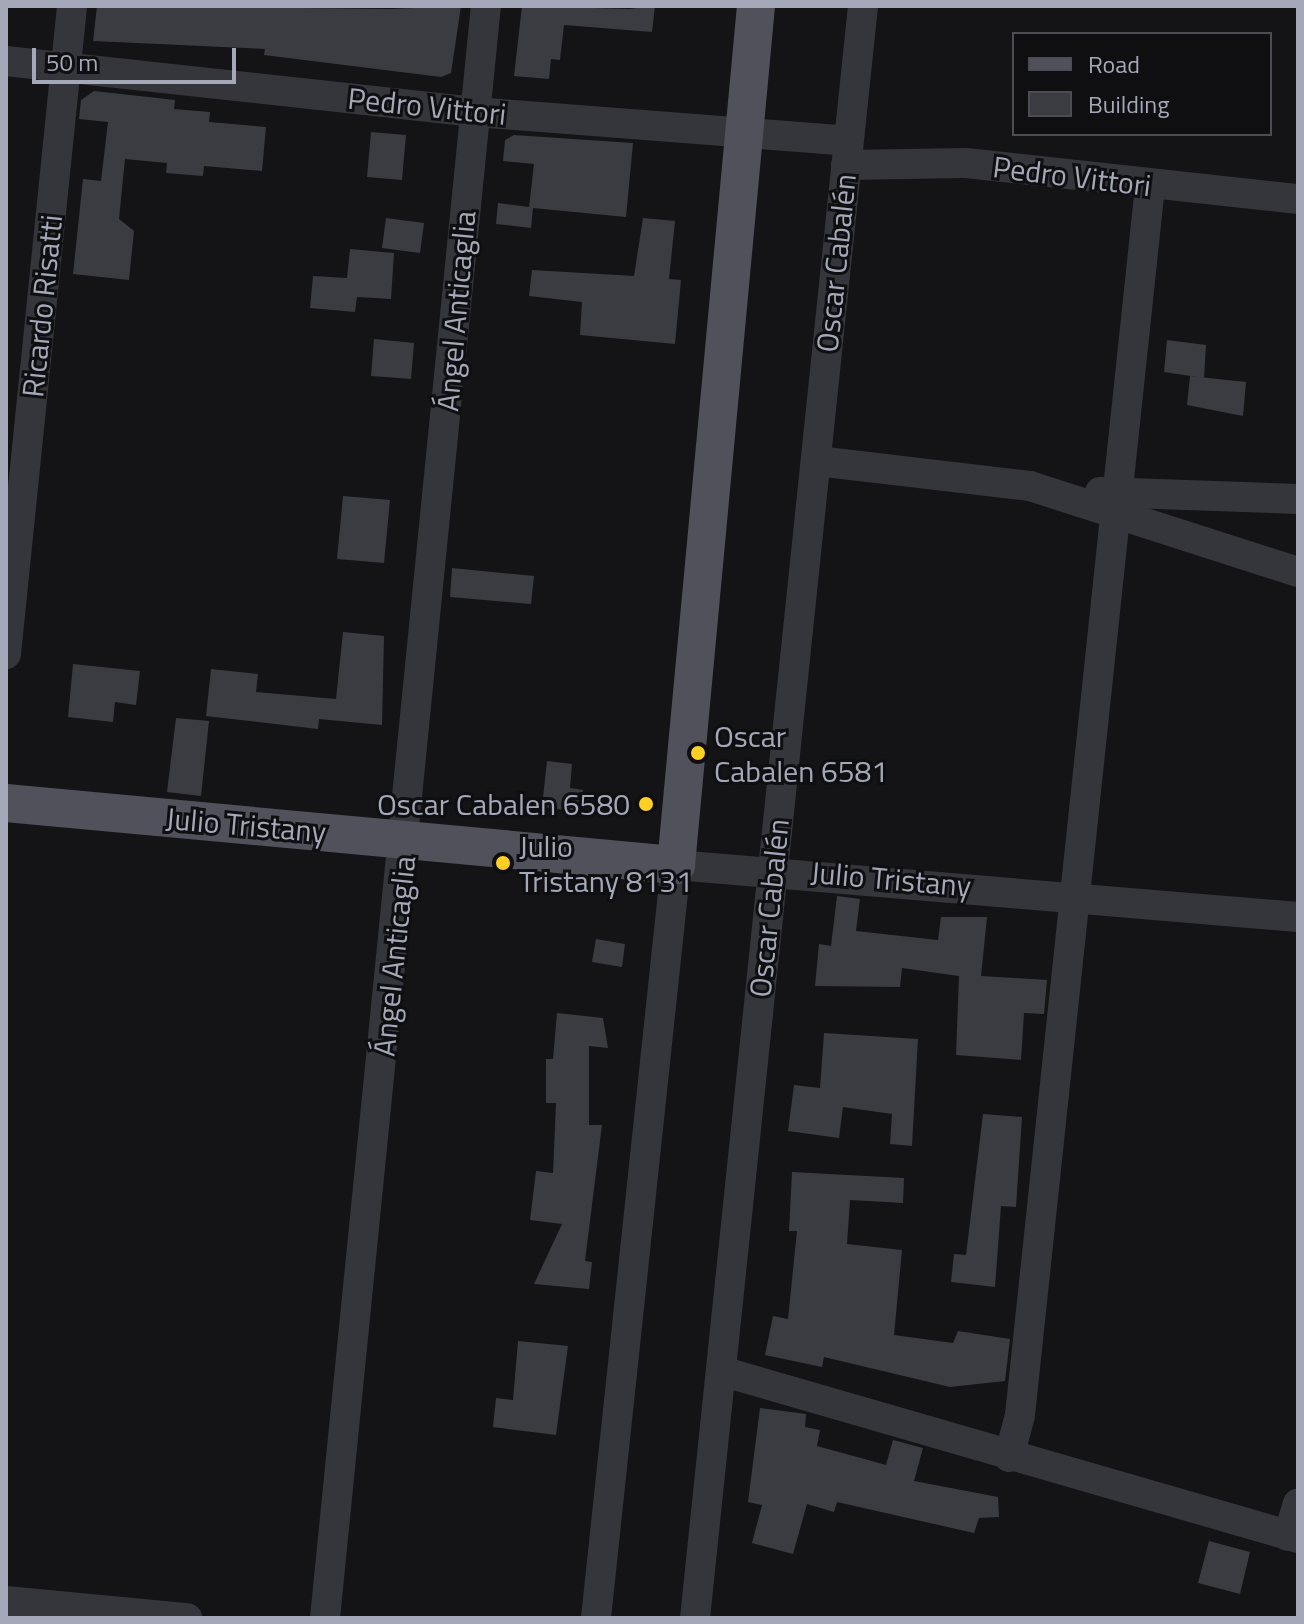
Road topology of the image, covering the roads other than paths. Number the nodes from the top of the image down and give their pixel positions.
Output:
1 (72, 6) edge
2 (486, 6) edge
3 (756, 6) edge
4 (863, 6) edge
5 (6, 61) edge
6 (67, 68) junction
7 (475, 112) junction
8 (744, 133) junction
9 (847, 153) junction
10 (1150, 186) junction
11 (1298, 199) edge
12 (817, 461) junction
13 (1298, 499) edge
14 (1117, 506) junction
15 (1298, 572) edge
16 (6, 654) edge
17 (6, 803) edge
18 (406, 840) junction
19 (676, 865) junction
20 (773, 868) junction
21 (1072, 897) junction
22 (1298, 917) edge
23 (721, 1371) junction
24 (1009, 1457) junction
25 (1298, 1503) edge
26 (1293, 1537) edge
27 (6, 1601) edge
28 (187, 1618) edge
29 (325, 1618) edge
30 (596, 1618) edge
31 (695, 1618) edge

1 - 6 street, Ricardo Risatti
2 - 7 street, Ángel Anticaglia
3 - 8 main road
4 - 9 street, Oscar Cabalén
5 - 6 street, Pedro Vittori
6 - 7 street, Pedro Vittori
6 - 16 street, Ricardo Risatti
7 - 8 street, Pedro Vittori
7 - 18 street, Ángel Anticaglia
8 - 9 street, Pedro Vittori
8 - 19 main road
9 - 10 street, Pedro Vittori
9 - 12 street, Oscar Cabalén
10 - 11 street, Pedro Vittori
10 - 14 street
12 - 14 street
12 - 20 street, Oscar Cabalén
13 - 14 street
14 - 15 street
14 - 21 street
17 - 18 main road, Julio Tristany
18 - 19 main road, Julio Tristany
18 - 29 street, Ángel Anticaglia
19 - 20 street, Julio Tristany
19 - 30 street
20 - 21 street, Julio Tristany
20 - 23 street, Oscar Cabalén
21 - 22 street, Julio Tristany
21 - 24 street
23 - 24 street
23 - 31 street, Oscar Cabalén
24 - 26 street
25 - 26 street
27 - 28 street

